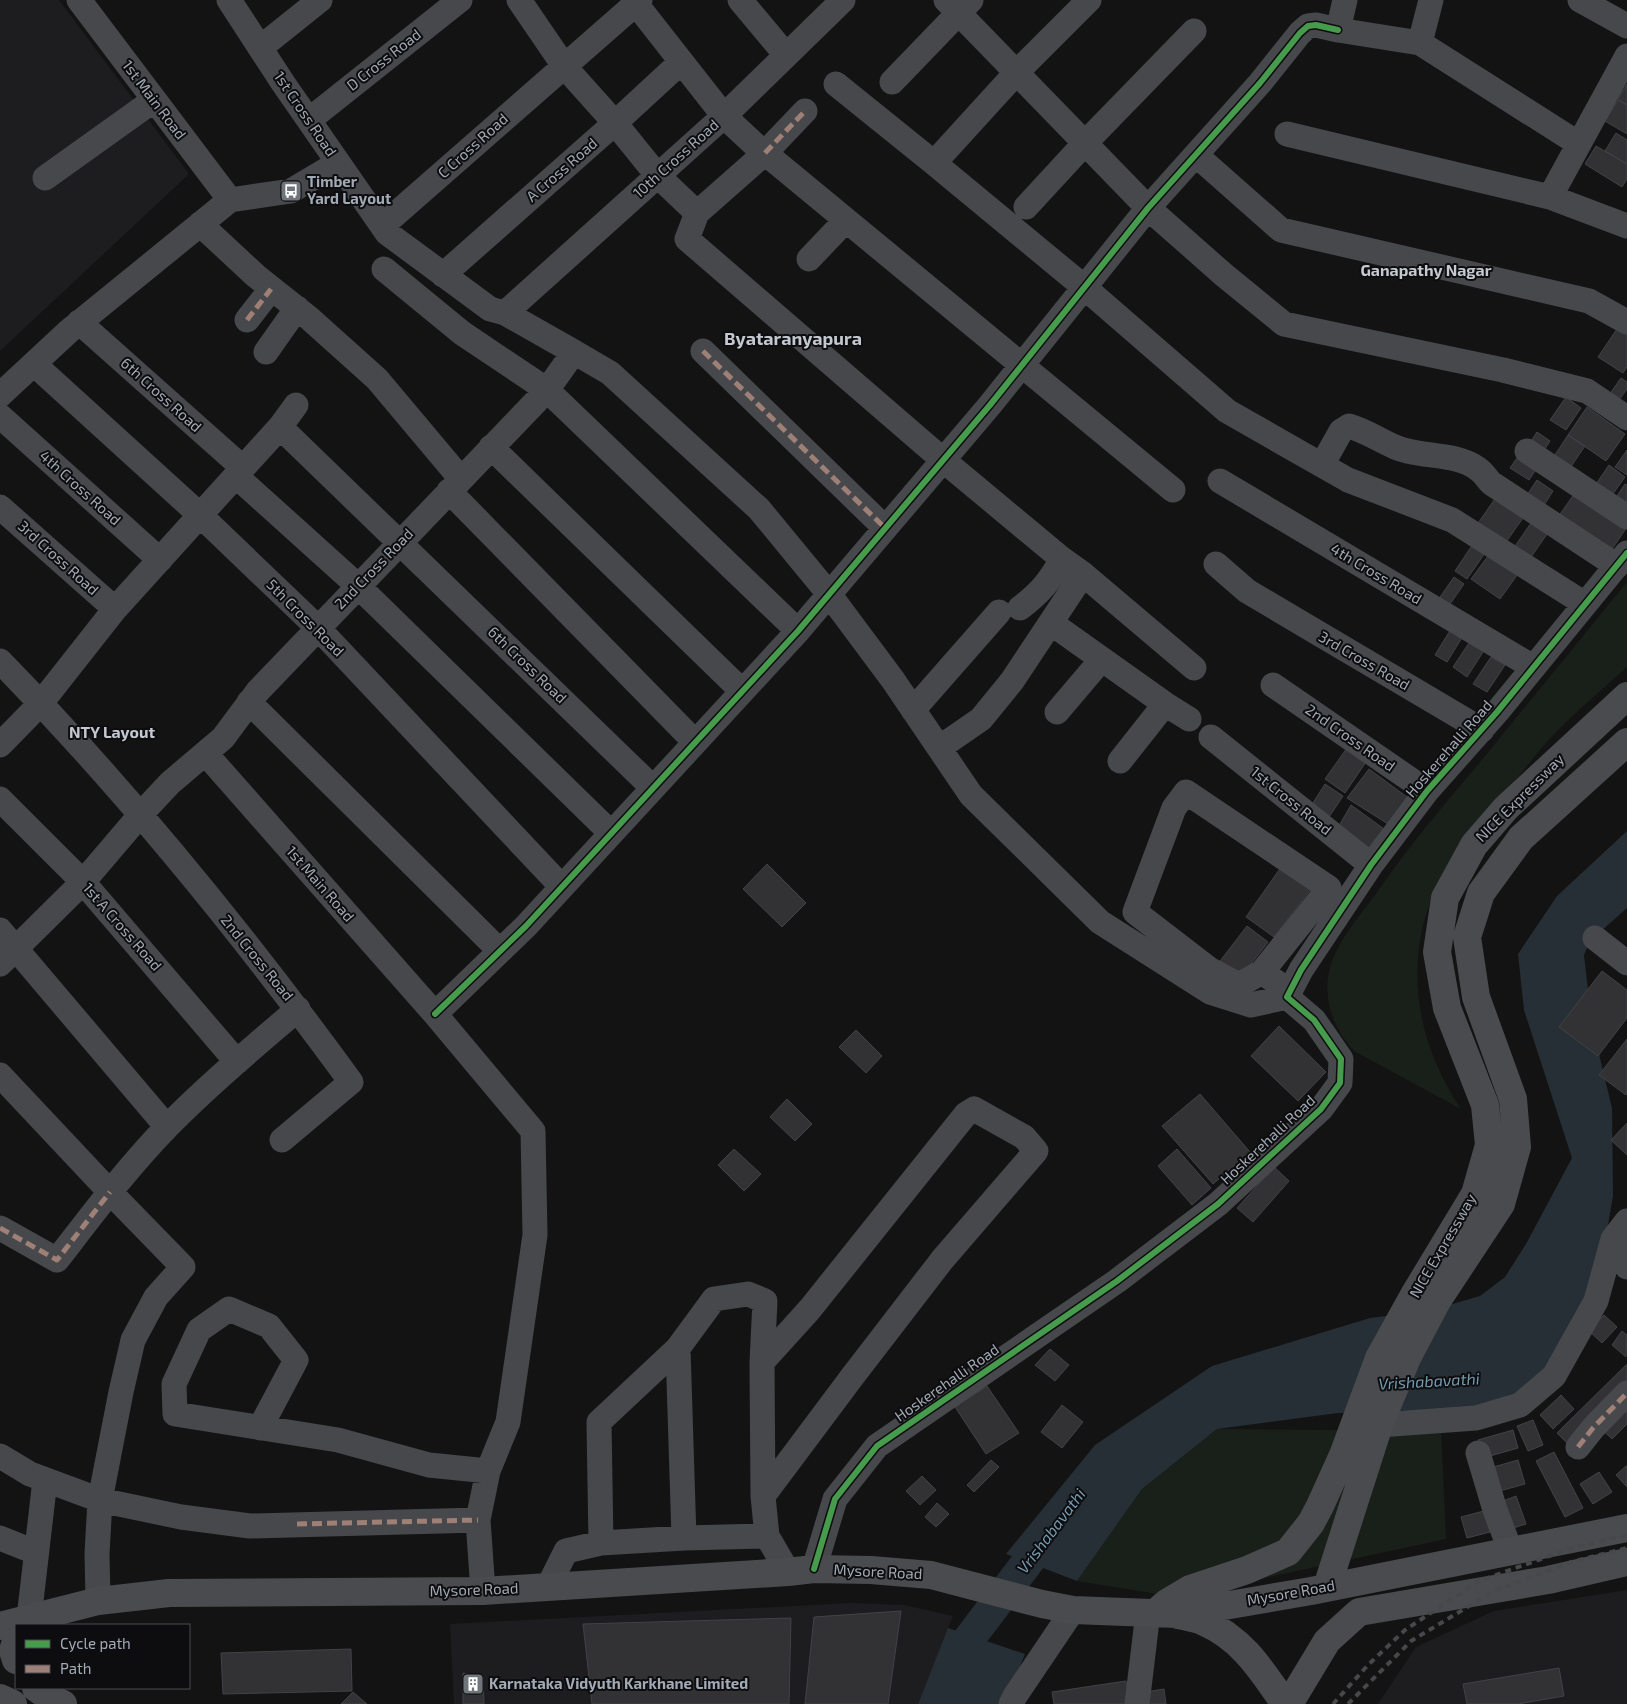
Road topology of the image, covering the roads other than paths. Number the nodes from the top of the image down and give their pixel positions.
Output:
1 (79, 0) edge
2 (229, 0) edge
3 (320, 0) edge
4 (460, 0) edge
5 (519, 0) edge
6 (740, 0) edge
7 (842, 0) edge
8 (1089, 0) edge
9 (1345, 0) edge
10 (1431, 0) edge
11 (1580, 0) edge
12 (636, 1) edge
13 (958, 4) edge
14 (1627, 26) edge
15 (1338, 30) junction
16 (1194, 31) dead end
17 (1420, 43) junction
18 (260, 48) junction
19 (786, 55) junction
20 (1627, 56) edge
21 (680, 63) junction
22 (564, 66) junction
23 (1017, 72) junction
24 (892, 82) dead end
25 (836, 84) dead end
26 (154, 100) junction
27 (805, 111) dead end
28 (724, 116) junction
29 (309, 120) junction
30 (615, 123) junction
31 (1287, 134) dead end
32 (1085, 143) junction
33 (1579, 144) junction
34 (764, 153) junction
35 (1196, 155) junction
36 (338, 163) junction
37 (934, 163) junction
38 (656, 175) junction
39 (45, 178) dead end
40 (1550, 198) junction
41 (230, 200) junction
42 (1026, 207) dead end
43 (1148, 208) junction
44 (696, 213) junction
45 (846, 220) junction
46 (200, 224) junction
47 (382, 226) junction
48 (1627, 226) edge
49 (809, 259) dead end
50 (384, 269) dead end
51 (443, 275) junction
52 (1084, 287) junction
53 (271, 288) junction
54 (296, 308) junction
55 (504, 313) junction
56 (247, 320) dead end
57 (79, 322) junction
58 (1627, 322) edge
59 (703, 351) dead end
60 (266, 352) dead end
61 (574, 352) junction
62 (34, 364) junction
63 (1023, 364) junction
64 (547, 390) junction
65 (0, 395) edge
66 (296, 406) dead end
67 (0, 416) edge
68 (1627, 418) edge
69 (280, 427) junction
70 (491, 447) junction
71 (1527, 451) dead end
72 (943, 460) junction
73 (1322, 465) junction
74 (239, 472) junction
75 (1220, 481) dead end
76 (455, 485) junction
77 (1173, 490) dead end
78 (0, 507) edge
79 (200, 515) junction
80 (1627, 517) edge
81 (885, 528) junction
82 (400, 543) junction
83 (1062, 559) junction
84 (1622, 559) edge
85 (160, 560) junction
86 (1216, 564) dead end
87 (1083, 574) junction
88 (358, 586) junction
89 (829, 594) junction
90 (1585, 604) junction
91 (115, 609) junction
92 (1051, 623) junction
93 (318, 628) junction
94 (798, 631) junction
95 (1102, 659) junction
96 (0, 661) edge
97 (1194, 668) dead end
98 (1533, 668) junction
99 (1273, 685) dead end
100 (742, 691) junction
101 (1627, 696) edge
102 (249, 702) junction
103 (41, 703) junction
104 (1165, 704) junction
105 (913, 710) junction
106 (1057, 712) dead end
107 (1189, 719) dead end
108 (1482, 730) junction
109 (1211, 737) dead end
110 (696, 742) junction
111 (1627, 742) edge
112 (0, 745) edge
113 (939, 748) junction
114 (206, 754) junction
115 (1120, 762) dead end
116 (653, 788) junction
117 (1427, 792) junction
118 (0, 799) edge
119 (141, 814) junction
120 (611, 833) junction
121 (1371, 865) junction
122 (83, 882) junction
123 (562, 887) junction
124 (1595, 938) dead end
125 (5, 947) edge
126 (500, 951) junction
127 (1627, 963) edge
128 (1262, 972) junction
129 (1288, 994) junction
130 (298, 1010) junction
131 (435, 1014) junction
132 (237, 1062) junction
133 (0, 1075) edge
134 (167, 1127) junction
135 (282, 1140) dead end
136 (110, 1192) junction
137 (0, 1228) edge
138 (1620, 1230) edge
139 (1627, 1267) edge
140 (1425, 1298) junction
141 (678, 1348) junction
142 (762, 1362) junction
143 (1627, 1393) edge
144 (1374, 1416) junction
145 (260, 1428) junction
146 (1578, 1447) dead end
147 (1478, 1453) dead end
148 (0, 1456) edge
149 (488, 1471) junction
150 (45, 1480) junction
151 (763, 1496) junction
152 (100, 1500) junction
153 (478, 1520) junction
154 (1627, 1528) edge
155 (767, 1536) junction
156 (0, 1538) edge
157 (684, 1538) junction
158 (602, 1544) junction
159 (35, 1552) junction
160 (1511, 1552) junction
161 (1627, 1562) edge
162 (801, 1571) junction
163 (548, 1587) junction
164 (1327, 1587) junction
165 (483, 1591) junction
166 (98, 1601) junction
167 (1073, 1610) junction
168 (1159, 1614) junction
169 (27, 1621) edge
170 (0, 1626) edge
171 (37, 1689) edge
172 (0, 1698) edge
173 (13, 1704) edge
174 (63, 1704) edge
175 (1011, 1704) edge
176 (1137, 1704) edge
177 (1285, 1704) edge
178 (1289, 1704) edge

1 - 26 street, 1st Main Road
2 - 18 street, 1st Cross Road
3 - 18 street
4 - 29 street, D Cross Road
5 - 22 street
6 - 19 street
7 - 19 street, 10th Cross Road
8 - 23 street
9 - 15 street
10 - 17 street
11 - 14 street
12 - 21 street
12 - 22 street, C Cross Road
13 - 23 street
13 - 24 street
15 - 17 street
15 - 35 street
16 - 32 street
17 - 33 street
18 - 29 street, 1st Cross Road
19 - 28 street, 10th Cross Road
20 - 33 street
21 - 28 street
21 - 30 street, A Cross Road
22 - 30 street
22 - 47 street, C Cross Road
23 - 32 street
23 - 37 street
25 - 37 street
26 - 39 street
26 - 41 street, 1st Main Road
27 - 34 street
28 - 34 street
28 - 38 street, 10th Cross Road
29 - 36 street, 1st Cross Road
30 - 38 street
30 - 51 street, A Cross Road
31 - 40 street
32 - 42 street
32 - 43 street
33 - 40 street
34 - 44 street
34 - 45 street
35 - 43 street
35 - 58 street
36 - 41 street
36 - 47 street, 1st Cross Road
37 - 52 street
38 - 44 street
38 - 55 street, 10th Cross Road
40 - 48 street
41 - 46 street
43 - 52 street
43 - 68 street
44 - 72 street
45 - 49 street
45 - 63 street
46 - 53 street
46 - 57 street
47 - 51 street, 1st Cross Road
50 - 64 street
51 - 55 street, 1st Cross Road
52 - 63 street
52 - 73 street
53 - 54 street
53 - 56 street
54 - 60 street
54 - 76 street
55 - 61 street, 1st Cross Road
57 - 62 street
57 - 74 street, 6th Cross Road
59 - 81 street
61 - 64 street, 2nd Cross Road
61 - 89 street, 1st Cross Road
62 - 65 street
62 - 79 street, 5th Cross Road
63 - 72 street
63 - 77 street
64 - 70 street, 2nd Cross Road
64 - 94 street
66 - 69 street
67 - 85 street, 4th Cross Road
69 - 74 street
69 - 82 street, 6th Cross Road
70 - 76 street, 2nd Cross Road
70 - 100 street
71 - 80 street
72 - 81 street
72 - 83 street
73 - 84 street
73 - 90 street
74 - 79 street
74 - 88 street, 6th Cross Road
75 - 98 street, 4th Cross Road
76 - 82 street, 2nd Cross Road
76 - 110 street
78 - 91 street, 3rd Cross Road
79 - 85 street
79 - 93 street, 5th Cross Road
81 - 89 street
82 - 88 street, 2nd Cross Road
82 - 116 street, 6th Cross Road
83 - 87 street
83 - 105 street
84 - 90 street, Hoskerehalli Road
85 - 91 street
86 - 108 street, 3rd Cross Road
87 - 92 street
87 - 97 street
88 - 93 street, 2nd Cross Road
88 - 120 street, 6th Cross Road
89 - 94 street
89 - 105 street, 1st Cross Road
90 - 98 street, Hoskerehalli Road
91 - 103 street
92 - 95 street
92 - 113 street
93 - 102 street, 2nd Cross Road
93 - 123 street, 5th Cross Road
94 - 100 street
95 - 104 street
95 - 106 street
96 - 103 street, 2nd Cross Road
98 - 108 street, Hoskerehalli Road
99 - 117 street, 2nd Cross Road
100 - 110 street
101 - 140 highway, NICE Expressway
102 - 114 street, 2nd Cross Road
102 - 126 street
103 - 112 street
103 - 119 street, 2nd Cross Road
104 - 107 street
104 - 115 street
105 - 113 street, 1st Cross Road
108 - 117 street, Hoskerehalli Road
109 - 121 street, 1st Cross Road
110 - 116 street
111 - 140 highway, NICE Expressway
113 - 129 street, 1st Cross Road
114 - 119 street, 2nd Cross Road
114 - 131 street, 1st Main Road
116 - 120 street
117 - 121 street, Hoskerehalli Road
118 - 122 street, 1st A Cross Road
119 - 122 street, 2nd Cross Road
119 - 130 street, 2nd Cross Road
120 - 123 street
121 - 129 street, Hoskerehalli Road
122 - 125 street, 2nd Cross Road
122 - 132 street, 1st A Cross Road
123 - 126 street
124 - 127 street
125 - 134 street
126 - 131 street
128 - 128 street
128 - 129 street
129 - 162 street, Hoskerehalli Road
130 - 132 street
130 - 135 street, 2nd Cross Road
131 - 149 street, 1st Main Road
132 - 134 street
133 - 136 street
134 - 136 street
136 - 137 street
136 - 152 street
138 - 139 street
138 - 144 street
140 - 144 highway, NICE Expressway
141 - 142 street
141 - 157 street
141 - 158 street
142 - 151 street
142 - 151 street
143 - 146 street
144 - 164 highway, NICE Expressway
144 - 168 highway, NICE Expressway
145 - 145 street
145 - 149 street
147 - 160 street
148 - 150 street
149 - 153 street, 1st Main Road
150 - 152 street
150 - 159 street
151 - 155 street
152 - 153 street
152 - 166 street
153 - 165 street, 1st Main Road
154 - 160 highway, Mysore Road
155 - 157 street
155 - 162 street
156 - 159 street
157 - 158 street
158 - 163 street
159 - 169 street
160 - 164 highway, Mysore Road
161 - 178 highway
162 - 163 highway, Mysore Road
162 - 167 highway, Mysore Road
163 - 165 highway, Mysore Road
164 - 168 highway, Mysore Road
165 - 166 highway, Mysore Road
166 - 169 highway, Mysore Road
167 - 168 highway, Mysore Road
167 - 175 street
168 - 176 street
168 - 177 highway
169 - 170 highway, Mysore Road
171 - 174 highway
172 - 173 highway

